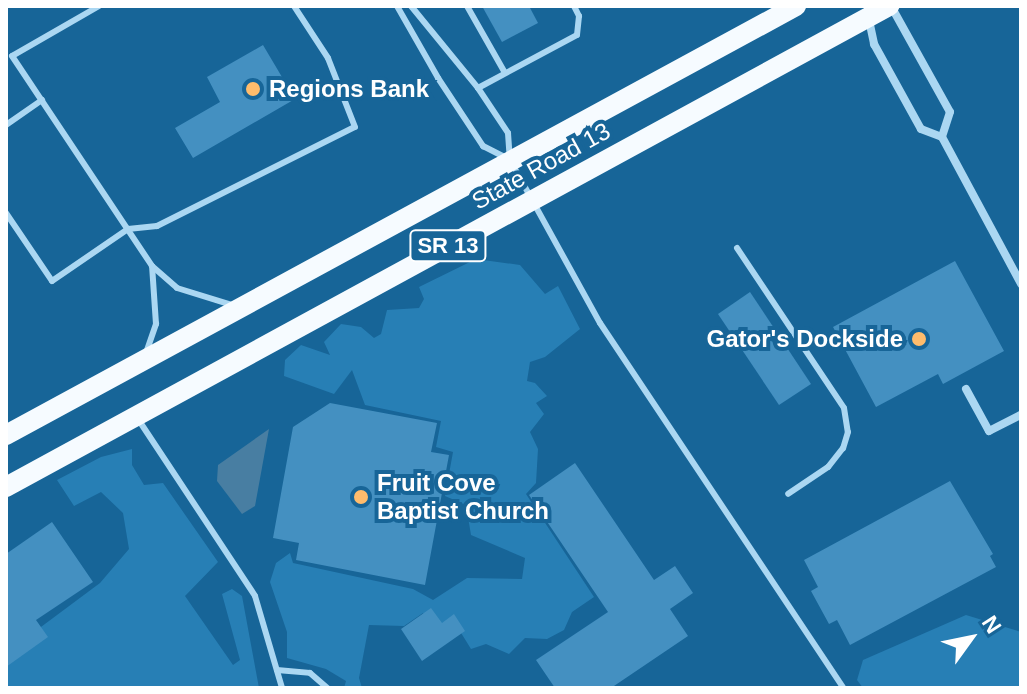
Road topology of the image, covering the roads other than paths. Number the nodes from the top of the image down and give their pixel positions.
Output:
1 (99, 6) edge
2 (294, 6) edge
3 (397, 6) edge
4 (411, 6) edge
5 (467, 6) edge
6 (574, 6) edge
7 (796, 6) edge
8 (890, 6) edge
9 (868, 12) edge
10 (504, 71) junction
11 (478, 88) junction
12 (42, 100) junction
13 (6, 125) edge
14 (942, 137) junction
15 (510, 160) junction
16 (533, 200) junction
17 (6, 213) edge
18 (128, 229) junction
19 (737, 248) dead end
20 (152, 266) junction
21 (1021, 284) edge
22 (240, 307) junction
23 (144, 359) junction
24 (966, 389) dead end
25 (1021, 415) edge
26 (136, 416) junction
27 (6, 435) edge
28 (6, 487) edge
29 (788, 494) dead end
30 (277, 670) junction
31 (282, 688) edge
32 (327, 688) edge
33 (843, 688) edge

1 - 12 lane
2 - 18 lane
3 - 15 lane
4 - 11 lane
5 - 10 lane
6 - 10 lane
7 - 15 main road, State Road 13 / SR 13
8 - 9 main road, State Road 13 / SR 13
8 - 14 street
9 - 14 street
9 - 16 main road, State Road 13 / SR 13
10 - 11 lane
11 - 15 lane
12 - 13 lane
12 - 18 lane
14 - 21 street
15 - 16 lane
15 - 22 main road, State Road 13 / SR 13
16 - 26 main road, State Road 13 / SR 13
16 - 33 lane
17 - 18 lane
18 - 20 lane
19 - 29 lane
20 - 22 lane
20 - 23 lane
22 - 23 main road, State Road 13 / SR 13
23 - 27 main road, State Road 13 / SR 13
24 - 25 street
26 - 28 main road, State Road 13 / SR 13
26 - 30 lane
30 - 31 lane
30 - 32 lane

